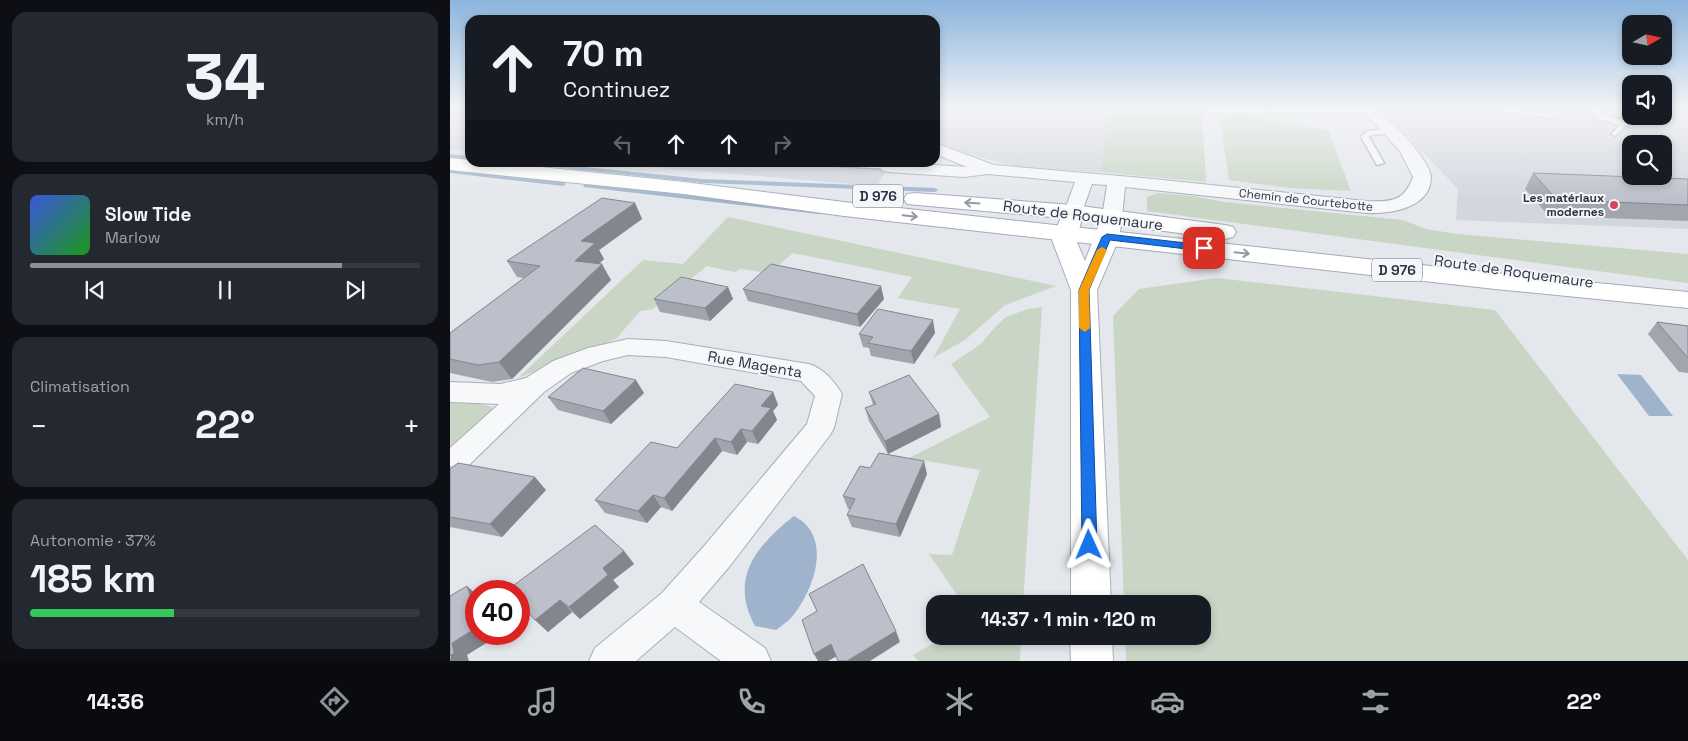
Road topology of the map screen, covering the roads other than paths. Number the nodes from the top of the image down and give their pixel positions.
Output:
1 (1366, 139) edge
2 (1398, 139) edge
3 (940, 150) edge
4 (1380, 163) dead end
5 (450, 164) edge
6 (465, 166) edge
7 (479, 167) edge
8 (888, 167) edge
9 (991, 170) junction
10 (1085, 178) junction
11 (1117, 181) junction
12 (1069, 222) junction
13 (1110, 227) junction
14 (1084, 290) junction
15 (1688, 295) edge
16 (1688, 300) edge
17 (534, 386) junction
18 (450, 392) edge
19 (459, 457) dead end
20 (1091, 595) edge
21 (674, 605) junction
22 (1091, 645) edge
23 (608, 661) edge
24 (752, 661) edge
25 (1092, 661) edge

1 - 4 lane
2 - 11 street, Chemin de Courtebotte
3 - 9 street
5 - 6 main road, Route de Roquemaure / D 976
7 - 12 main road, Route de Roquemaure / D 976
8 - 9 street
9 - 10 street
10 - 11 street
10 - 12 street
11 - 13 street
12 - 13 main road, Route de Roquemaure / D 976
12 - 14 main road
13 - 14 main road
13 - 15 main road, Route de Roquemaure / D 976
13 -> 16 main road, Route de Roquemaure / D 976
14 - 20 main road
17 - 18 street, Rue Magenta
17 - 19 street
17 - 21 street, Rue Magenta
21 - 23 street, Rue Magenta
21 - 24 street
22 - 25 main road

